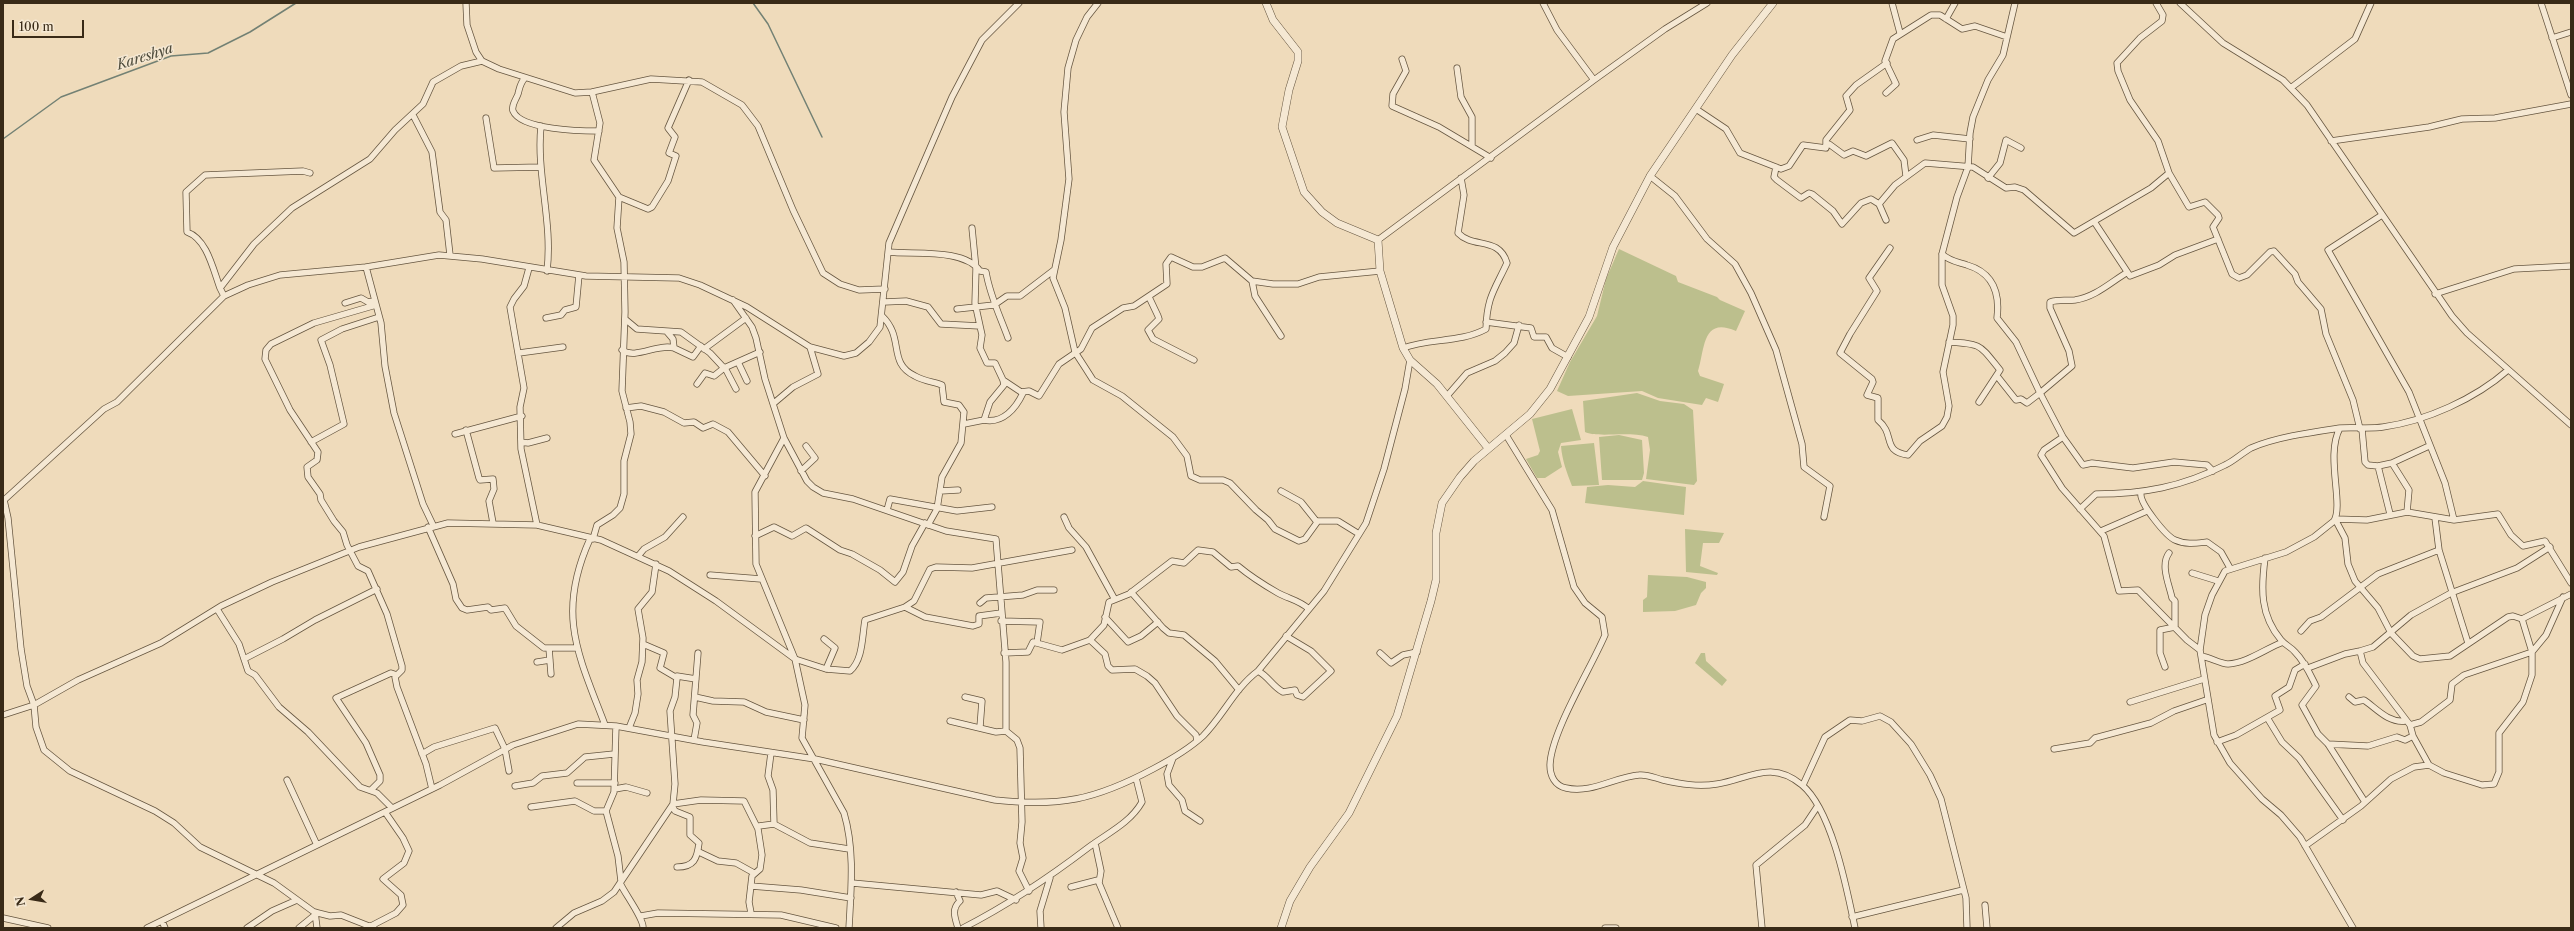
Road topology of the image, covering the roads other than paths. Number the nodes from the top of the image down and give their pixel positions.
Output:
1 (466, 3) edge
2 (1019, 3) edge
3 (1098, 3) edge
4 (1266, 3) edge
5 (1543, 3) edge
6 (1707, 3) edge
7 (1773, 3) edge
8 (1892, 3) edge
9 (1955, 3) edge
10 (2015, 3) edge
11 (2156, 3) edge
12 (2180, 3) edge
13 (2370, 3) edge
14 (2541, 3) edge
15 (1946, 19) junction
16 (2571, 32) edge
17 (1900, 33) junction
18 (2007, 37) junction
19 (2552, 38) junction
20 (1402, 59) dead end
21 (482, 60) junction
22 (1887, 63) junction
23 (1457, 68) dead end
24 (526, 78) junction
25 (689, 80) junction
26 (1594, 80) junction
27 (2292, 87) junction
28 (592, 92) junction
29 (1886, 93) dead end
30 (2571, 94) edge
31 (2571, 104) edge
32 (1696, 110) junction
33 (413, 115) junction
34 (486, 118) dead end
35 (541, 126) junction
36 (599, 131) junction
37 (1970, 139) junction
38 (1917, 140) dead end
39 (2331, 141) junction
40 (1472, 145) junction
41 (1826, 146) junction
42 (2021, 148) dead end
43 (1490, 158) junction
44 (541, 167) junction
45 (1776, 167) junction
46 (1968, 167) junction
47 (310, 172) dead end
48 (2169, 173) junction
49 (1650, 176) junction
50 (1906, 176) junction
51 (1461, 178) junction
52 (1988, 178) junction
53 (619, 197) junction
54 (1878, 204) junction
55 (2382, 216) junction
56 (1886, 220) dead end
57 (2095, 223) junction
58 (972, 228) dead end
59 (2218, 239) junction
60 (1378, 240) junction
61 (1890, 248) dead end
62 (888, 252) junction
63 (1942, 254) junction
64 (450, 255) junction
65 (974, 263) junction
66 (2571, 266) edge
67 (366, 267) junction
68 (529, 268) junction
69 (1054, 269) junction
70 (547, 271) junction
71 (1380, 271) junction
72 (2126, 272) junction
73 (579, 275) junction
74 (623, 278) junction
75 (1252, 282) junction
76 (220, 288) junction
77 (886, 289) junction
78 (2435, 294) junction
79 (224, 296) junction
80 (1148, 296) junction
81 (732, 299) junction
82 (884, 302) junction
83 (344, 303) dead end
84 (375, 303) junction
85 (994, 305) junction
86 (975, 306) junction
87 (957, 309) dead end
88 (882, 316) junction
89 (379, 317) junction
90 (546, 318) dead end
91 (746, 318) junction
92 (625, 319) junction
93 (1486, 322) junction
94 (1519, 325) junction
95 (980, 326) junction
96 (666, 332) junction
97 (1281, 336) dead end
98 (1008, 338) dead end
99 (1950, 342) junction
100 (563, 347) dead end
101 (702, 347) junction
102 (810, 347) junction
103 (674, 348) junction
104 (1403, 348) junction
105 (622, 350) junction
106 (760, 352) junction
107 (1075, 352) junction
108 (518, 353) junction
109 (1568, 357) junction
110 (1194, 360) dead end
111 (1410, 360) junction
112 (738, 362) junction
113 (724, 368) junction
114 (2508, 370) junction
115 (1996, 376) junction
116 (1003, 380) junction
117 (747, 381) dead end
118 (697, 384) dead end
119 (736, 388) dead end
120 (1023, 393) junction
121 (2040, 393) junction
122 (1447, 396) junction
123 (1979, 402) dead end
124 (774, 403) junction
125 (626, 408) junction
126 (522, 416) junction
127 (2420, 419) junction
128 (984, 420) junction
129 (964, 424) junction
130 (2571, 426) edge
131 (2340, 428) junction
132 (2361, 429) junction
133 (466, 430) junction
134 (454, 434) dead end
135 (1506, 435) junction
136 (2064, 437) junction
137 (547, 438) dead end
138 (784, 438) junction
139 (310, 442) junction
140 (521, 442) junction
141 (806, 446) dead end
142 (2429, 446) junction
143 (1488, 448) junction
144 (2392, 463) junction
145 (2378, 466) junction
146 (801, 471) junction
147 (2213, 471) junction
148 (765, 476) junction
149 (958, 490) dead end
150 (940, 491) junction
151 (1280, 491) dead end
152 (2141, 493) junction
153 (3, 500) edge
154 (992, 507) dead end
155 (937, 509) junction
156 (2080, 509) junction
157 (887, 510) junction
158 (2147, 511) junction
159 (2407, 512) junction
160 (2390, 514) junction
161 (683, 517) dead end
162 (1064, 517) dead end
163 (1824, 517) dead end
164 (2435, 518) junction
165 (2335, 519) junction
166 (2454, 520) junction
167 (1317, 522) junction
168 (493, 523) junction
169 (926, 524) junction
170 (537, 525) junction
171 (430, 526) junction
172 (2101, 532) junction
173 (1359, 534) junction
174 (755, 536) junction
175 (591, 539) junction
176 (2550, 546) junction
177 (1072, 550) dead end
178 (2439, 550) junction
179 (350, 552) junction
180 (2169, 553) dead end
181 (639, 555) junction
182 (2265, 558) junction
183 (656, 564) junction
184 (998, 565) junction
185 (2230, 568) junction
186 (2192, 573) dead end
187 (710, 575) dead end
188 (761, 579) junction
189 (2218, 581) junction
190 (2571, 583) edge
191 (2360, 587) junction
192 (378, 589) junction
193 (1054, 590) dead end
194 (1131, 592) junction
195 (2451, 593) junction
196 (2571, 594) edge
197 (1000, 596) junction
198 (2564, 597) junction
199 (1114, 598) junction
200 (980, 603) dead end
201 (905, 607) junction
202 (217, 609) junction
203 (1309, 609) junction
204 (1001, 613) junction
205 (1105, 617) junction
206 (2522, 619) junction
207 (1001, 621) junction
208 (1158, 622) junction
209 (2175, 627) junction
210 (2301, 630) dead end
211 (2391, 633) junction
212 (1286, 636) junction
213 (824, 639) dead end
214 (1090, 640) junction
215 (2283, 642) junction
216 (1037, 643) junction
217 (2468, 643) junction
218 (643, 644) junction
219 (549, 648) junction
220 (576, 648) junction
221 (2360, 651) junction
222 (1417, 652) junction
223 (2532, 652) junction
224 (698, 653) dead end
225 (1004, 653) junction
226 (1380, 653) dead end
227 (2201, 653) junction
228 (244, 659) junction
229 (795, 659) junction
230 (550, 660) junction
231 (537, 662) dead end
232 (2306, 666) junction
233 (2165, 667) dead end
234 (826, 668) junction
235 (1258, 671) junction
236 (551, 674) dead end
237 (397, 675) junction
238 (677, 676) junction
239 (696, 679) junction
240 (2204, 679) junction
241 (1238, 690) junction
242 (695, 697) junction
243 (965, 697) dead end
244 (2349, 697) dead end
245 (2206, 700) junction
246 (2130, 702) dead end
247 (34, 705) junction
248 (3, 715) edge
249 (2268, 719) junction
250 (804, 720) junction
251 (950, 721) dead end
252 (2405, 721) junction
253 (605, 725) junction
254 (2410, 725) junction
255 (616, 726) junction
256 (980, 727) junction
257 (629, 728) junction
258 (1006, 731) junction
259 (671, 735) junction
260 (2413, 736) junction
261 (694, 740) junction
262 (1197, 741) junction
263 (2217, 742) junction
264 (2328, 744) junction
265 (505, 749) junction
266 (2054, 749) dead end
267 (771, 753) junction
268 (422, 754) junction
269 (614, 754) junction
270 (1174, 757) junction
271 (815, 760) junction
272 (2429, 765) junction
273 (509, 771) dead end
274 (1136, 778) junction
275 (287, 780) dead end
276 (577, 783) dead end
277 (1803, 785) junction
278 (515, 786) dead end
279 (615, 786) junction
280 (432, 789) junction
281 (371, 790) junction
282 (647, 793) dead end
283 (2366, 802) junction
284 (1020, 803) junction
285 (673, 805) junction
286 (531, 807) dead end
287 (1817, 807) junction
288 (392, 808) junction
289 (606, 811) junction
290 (385, 812) junction
291 (2343, 820) junction
292 (1200, 821) dead end
293 (774, 824) junction
294 (758, 829) junction
295 (1095, 843) junction
296 (317, 845) junction
297 (2305, 846) junction
298 (849, 849) junction
299 (699, 852) junction
300 (677, 867) dead end
301 (754, 873) junction
302 (255, 875) junction
303 (1050, 878) junction
304 (1098, 880) junction
305 (620, 882) junction
306 (852, 882) junction
307 (751, 886) junction
308 (1071, 887) dead end
309 (1963, 890) junction
310 (1029, 891) junction
311 (956, 892) junction
312 (851, 898) junction
313 (297, 900) junction
314 (1016, 900) junction
315 (1985, 905) dead end
316 (315, 913) junction
317 (751, 913) junction
318 (641, 916) junction
319 (1852, 917) junction
320 (3, 918) edge
321 (162, 921) junction
322 (371, 927) edge
323 (48, 928) edge
324 (147, 928) edge
325 (166, 928) edge
326 (247, 928) edge
327 (299, 928) edge
328 (317, 928) edge
329 (556, 928) edge
330 (643, 928) edge
331 (836, 928) edge
332 (849, 928) edge
333 (958, 928) edge
334 (962, 928) edge
335 (1041, 928) edge
336 (1118, 928) edge
337 (1281, 928) edge
338 (1605, 928) edge
339 (1616, 928) edge
340 (1762, 928) edge
341 (1855, 928) edge
342 (1967, 928) edge
343 (1987, 928) edge
344 (2353, 928) edge

1 - 21 street
2 - 62 street
3 - 69 street
4 - 60 street
5 - 26 street
6 - 26 street
7 - 32 street
8 - 17 street
9 - 15 street
10 - 18 street
11 - 48 street
12 - 27 street
13 - 27 street
14 - 19 street
15 - 17 street
15 - 18 street
16 - 19 street
17 - 22 street
18 - 37 street
19 - 30 street
20 - 40 street
21 - 24 street
21 - 33 street
22 - 29 street
22 - 41 street
23 - 40 street
24 - 28 street
24 - 35 street
25 - 28 street
25 - 53 street
25 - 77 street
26 - 43 street
27 - 39 street
28 - 36 street
31 - 39 street
32 - 45 street
32 - 49 street
33 - 64 street
33 - 76 street
34 - 44 street
35 - 36 street
35 - 44 street
36 - 53 street
37 - 38 street
37 - 46 street
39 - 55 street
40 - 43 street
41 - 45 street
41 - 50 street
42 - 52 street
43 - 51 street
44 - 70 street
45 - 54 street
46 - 50 street
46 - 52 street
46 - 63 street
47 - 76 street
48 - 57 street
48 - 59 street
49 - 109 street
49 - 163 street
50 - 54 street
51 - 60 street
51 - 93 street
52 - 57 street
53 - 74 street
54 - 56 street
55 - 78 street
55 - 127 street
57 - 72 street
58 - 65 street
59 - 72 street
59 - 132 street
60 - 71 street
61 - 99 street
62 - 65 street
62 - 77 street
63 - 99 street
63 - 121 street
64 - 67 street
64 - 68 street
65 - 85 street
65 - 86 street
66 - 78 street
67 - 79 street
67 - 84 street
68 - 70 street
68 - 108 street
69 - 85 street
69 - 107 street
70 - 73 street
71 - 75 street
71 - 104 street
72 - 121 street
73 - 74 street
73 - 90 street
74 - 81 street
74 - 92 street
75 - 80 street
75 - 97 street
76 - 79 street
77 - 82 street
78 - 114 street
79 - 153 street
80 - 107 street
80 - 110 street
81 - 91 street
81 - 102 street
82 - 88 street
82 - 95 street
83 - 84 street
84 - 89 street
84 - 139 street
85 - 86 street
85 - 98 street
86 - 87 street
86 - 95 street
88 - 102 street
88 - 129 street
89 - 139 street
89 - 171 street
91 - 101 street
91 - 106 street
92 - 96 street
92 - 105 street
93 - 94 street
93 - 104 street
94 - 109 street
94 - 122 street
95 - 116 street
96 - 101 street
96 - 103 street
99 - 115 street
100 - 108 street
101 - 103 street
101 - 113 street
102 - 124 street
103 - 105 street
104 - 111 street
105 - 125 street
106 - 112 street
106 - 124 street
107 - 120 street
107 - 167 street
108 - 126 street
109 - 135 street
111 - 122 street
111 - 173 street
112 - 113 street
112 - 117 street
113 - 118 street
113 - 119 street
114 - 127 street
114 - 130 street
115 - 121 street
115 - 123 street
116 - 120 street
116 - 128 street
120 - 128 street
121 - 136 street
122 - 143 street
124 - 138 street
125 - 148 street
125 - 175 street
126 - 133 street
126 - 140 street
127 - 132 street
127 - 142 street
128 - 129 street
129 - 150 street
131 - 132 street
131 - 147 street
131 - 165 street
132 - 145 street
133 - 134 street
133 - 168 street
135 - 143 street
135 - 277 street
136 - 147 street
136 - 156 street
137 - 140 street
138 - 146 street
138 - 148 street
139 - 179 street
140 - 170 street
141 - 146 street
142 - 144 street
142 - 166 street
143 - 222 street
144 - 145 street
144 - 159 street
145 - 160 street
146 - 157 street
147 - 152 street
148 - 174 street
149 - 150 street
150 - 155 street
151 - 167 street
152 - 156 street
152 - 158 street
153 - 247 street
154 - 155 street
155 - 157 street
155 - 169 street
156 - 172 street
157 - 169 street
158 - 172 street
158 - 185 street
159 - 160 street
159 - 164 street
160 - 165 street
161 - 181 street
162 - 199 street
164 - 166 street
164 - 178 street
165 - 182 street
165 - 191 street
166 - 176 street
167 - 173 street
168 - 170 street
168 - 171 street
169 - 174 street
169 - 184 street
170 - 175 street
171 - 179 street
171 - 219 street
172 - 209 street
173 - 203 street
174 - 188 street
175 - 181 street
175 - 220 street
176 - 190 street
176 - 195 street
177 - 184 street
178 - 191 street
178 - 195 street
179 - 192 street
179 - 202 street
180 - 209 street
181 - 183 street
182 - 185 street
182 - 215 street
183 - 218 street
183 - 229 street
184 - 197 street
184 - 201 street
185 - 189 street
186 - 189 street
187 - 188 street
188 - 229 street
189 - 227 street
191 - 210 street
191 - 211 street
192 - 228 street
192 - 237 street
193 - 197 street
194 - 199 street
194 - 203 street
194 - 208 street
195 - 211 street
195 - 217 street
196 - 198 street
197 - 200 street
197 - 204 street
198 - 206 street
198 - 223 street
199 - 205 street
201 - 204 street
201 - 234 street
202 - 228 street
202 - 247 street
203 - 212 street
204 - 207 street
205 - 208 street
205 - 214 street
206 - 217 street
206 - 223 street
207 - 216 street
207 - 225 street
208 - 241 street
209 - 227 street
209 - 233 street
211 - 217 street
211 - 221 street
212 - 235 street
212 - 235 street
213 - 234 street
214 - 216 street
214 - 262 street
215 - 227 street
215 - 232 street
216 - 225 street
218 - 238 street
218 - 257 street
219 - 220 street
219 - 230 street
220 - 253 street
221 - 232 street
221 - 252 street
222 - 226 street
222 - 337 street
223 - 254 street
223 - 272 street
224 - 239 street
225 - 258 street
227 - 240 street
228 - 281 street
229 - 234 street
229 - 250 street
230 - 231 street
230 - 236 street
232 - 249 street
232 - 264 street
235 - 241 street
237 - 268 street
237 - 281 street
238 - 239 street
238 - 259 street
239 - 242 street
240 - 245 street
240 - 246 street
241 - 262 street
242 - 250 street
242 - 261 street
243 - 256 street
244 - 252 street
245 - 263 street
245 - 266 street
247 - 248 street
247 - 302 street
249 - 263 street
249 - 291 street
250 - 271 street
251 - 256 street
252 - 254 street
253 - 255 street
253 - 265 street
254 - 260 street
255 - 257 street
255 - 269 street
256 - 258 street
257 - 259 street
258 - 284 street
259 - 261 street
259 - 285 street
260 - 264 street
260 - 272 street
261 - 267 street
262 - 270 street
263 - 297 street
264 - 283 street
265 - 268 street
265 - 273 street
265 - 280 street
267 - 271 street
267 - 293 street
268 - 280 street
269 - 278 street
269 - 279 street
270 - 274 street
270 - 292 street
271 - 284 street
271 - 298 street
272 - 283 street
274 - 284 street
274 - 295 street
275 - 296 street
276 - 279 street
277 - 287 street
277 - 309 street
279 - 282 street
279 - 289 street
280 - 288 street
281 - 288 street
283 - 291 street
284 - 310 street
285 - 294 street
285 - 299 street
285 - 305 street
286 - 289 street
287 - 319 street
287 - 340 street
288 - 290 street
289 - 305 street
290 - 296 street
290 - 322 street
291 - 297 street
293 - 294 street
293 - 298 street
294 - 301 street
295 - 303 street
295 - 304 street
296 - 302 street
297 - 344 street
298 - 306 street
299 - 300 street
299 - 301 street
301 - 307 street
302 - 313 street
302 - 321 street
303 - 310 street
303 - 335 street
304 - 308 street
304 - 336 street
305 - 318 street
305 - 329 street
306 - 311 street
306 - 312 street
307 - 312 street
307 - 317 street
309 - 319 street
309 - 342 street
310 - 314 street
311 - 314 street
311 - 333 street
312 - 332 street
313 - 316 street
313 - 326 street
314 - 334 street
315 - 343 street
316 - 322 street
316 - 327 street
316 - 328 street
317 - 318 street
317 - 331 street
318 - 330 street
319 - 341 street
320 - 323 street
321 - 324 street
321 - 325 street
338 - 339 street

